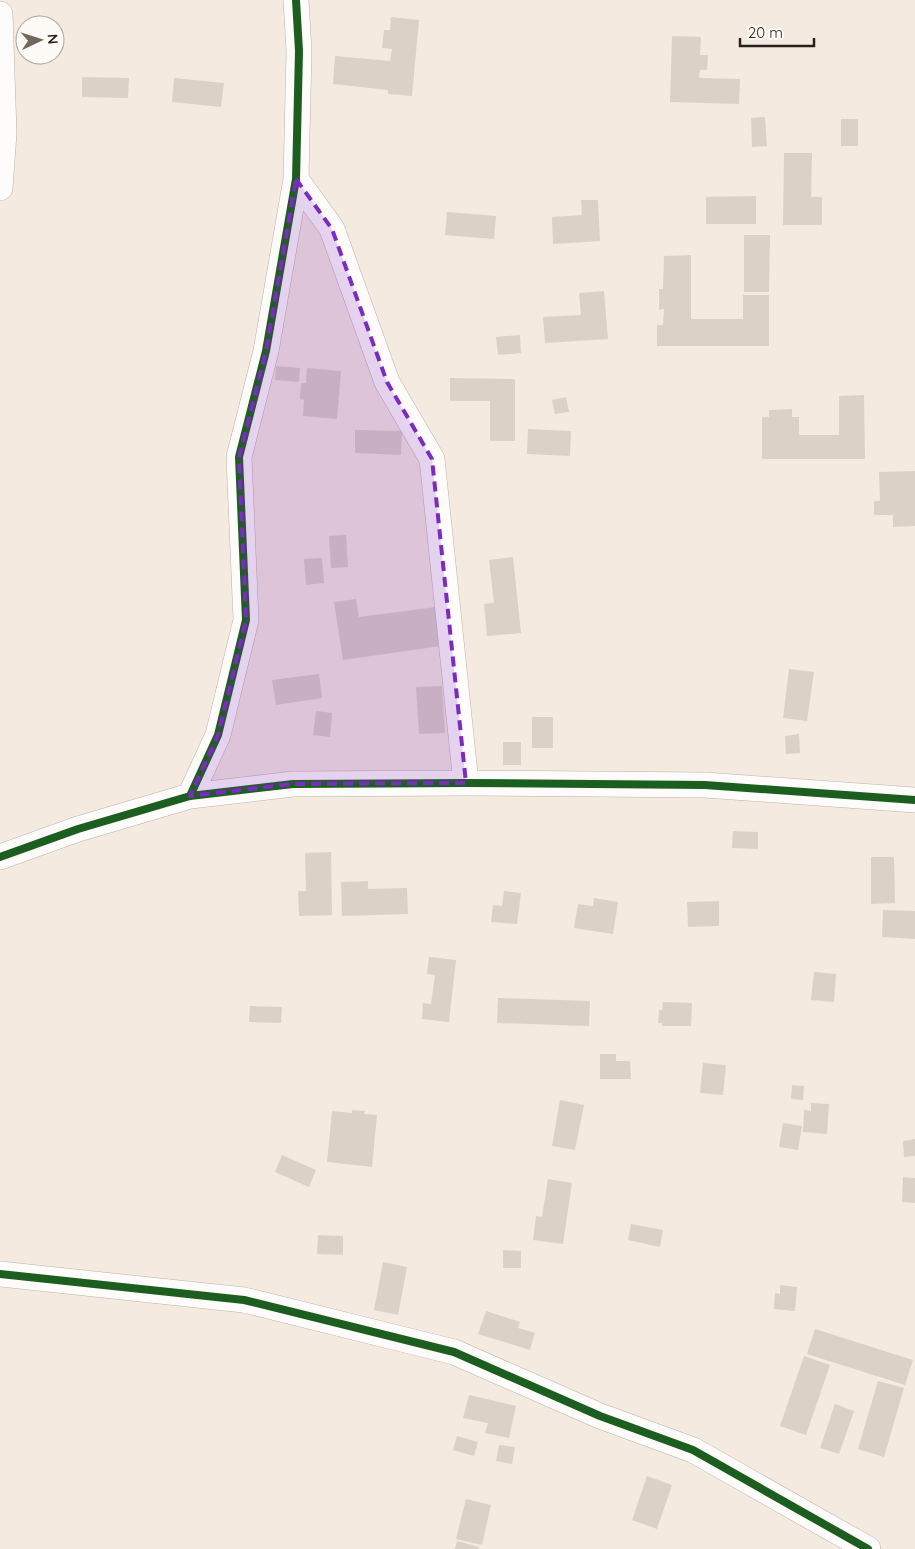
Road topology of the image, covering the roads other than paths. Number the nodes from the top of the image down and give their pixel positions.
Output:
1 (296, 0) edge
2 (0, 14) edge
3 (296, 178) junction
4 (0, 188) edge
5 (466, 783) junction
6 (190, 796) junction
7 (915, 800) edge
8 (0, 857) edge
9 (0, 1274) edge
10 (868, 1549) edge

1 - 3 street
2 - 4 street
3 - 5 street
3 - 6 street
5 - 6 street
5 - 7 street
6 - 8 street
9 - 10 street

